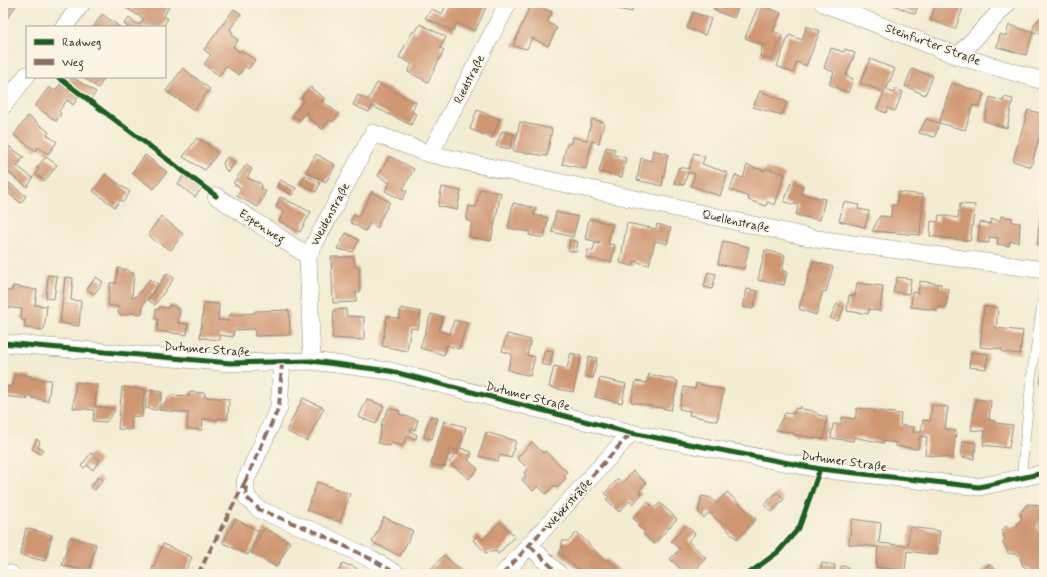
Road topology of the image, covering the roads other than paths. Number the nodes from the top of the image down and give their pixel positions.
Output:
1 (82, 3) edge
2 (508, 3) edge
3 (823, 3) edge
4 (1008, 3) edge
5 (65, 26) edge
6 (958, 56) junction
7 (26, 76) edge
8 (1044, 81) edge
9 (3, 106) edge
10 (430, 154) junction
11 (216, 196) dead end
12 (308, 256) junction
13 (1044, 270) edge
14 (1044, 291) edge
15 (3, 342) edge
16 (312, 361) junction
17 (282, 362) junction
18 (632, 433) junction
19 (1044, 473) edge
20 (1021, 480) junction
21 (530, 546) junction
22 (3, 572) edge
23 (11, 574) edge
24 (397, 574) edge
25 (504, 574) edge
26 (559, 574) edge

1 - 5 street
2 - 10 street, Riedstraße
3 - 6 street, Steinfurter Straße
4 - 6 street
6 - 8 street, Steinfurter Straße
7 - 9 street
10 - 12 street, Weidenstraße
10 - 13 street, Quellenstraße
11 - 12 street, Espenweg
12 - 16 street, Weidenstraße
14 - 20 lane
15 - 17 street, Dutumer Straße
16 - 17 street, Dutumer Straße
16 - 18 street, Dutumer Straße
17 - 24 street
18 - 20 street, Dutumer Straße
18 - 21 street, Weberstraße
19 - 20 street, Dutumer Straße
21 - 25 street, Weberstraße
21 - 26 street
22 - 23 street

